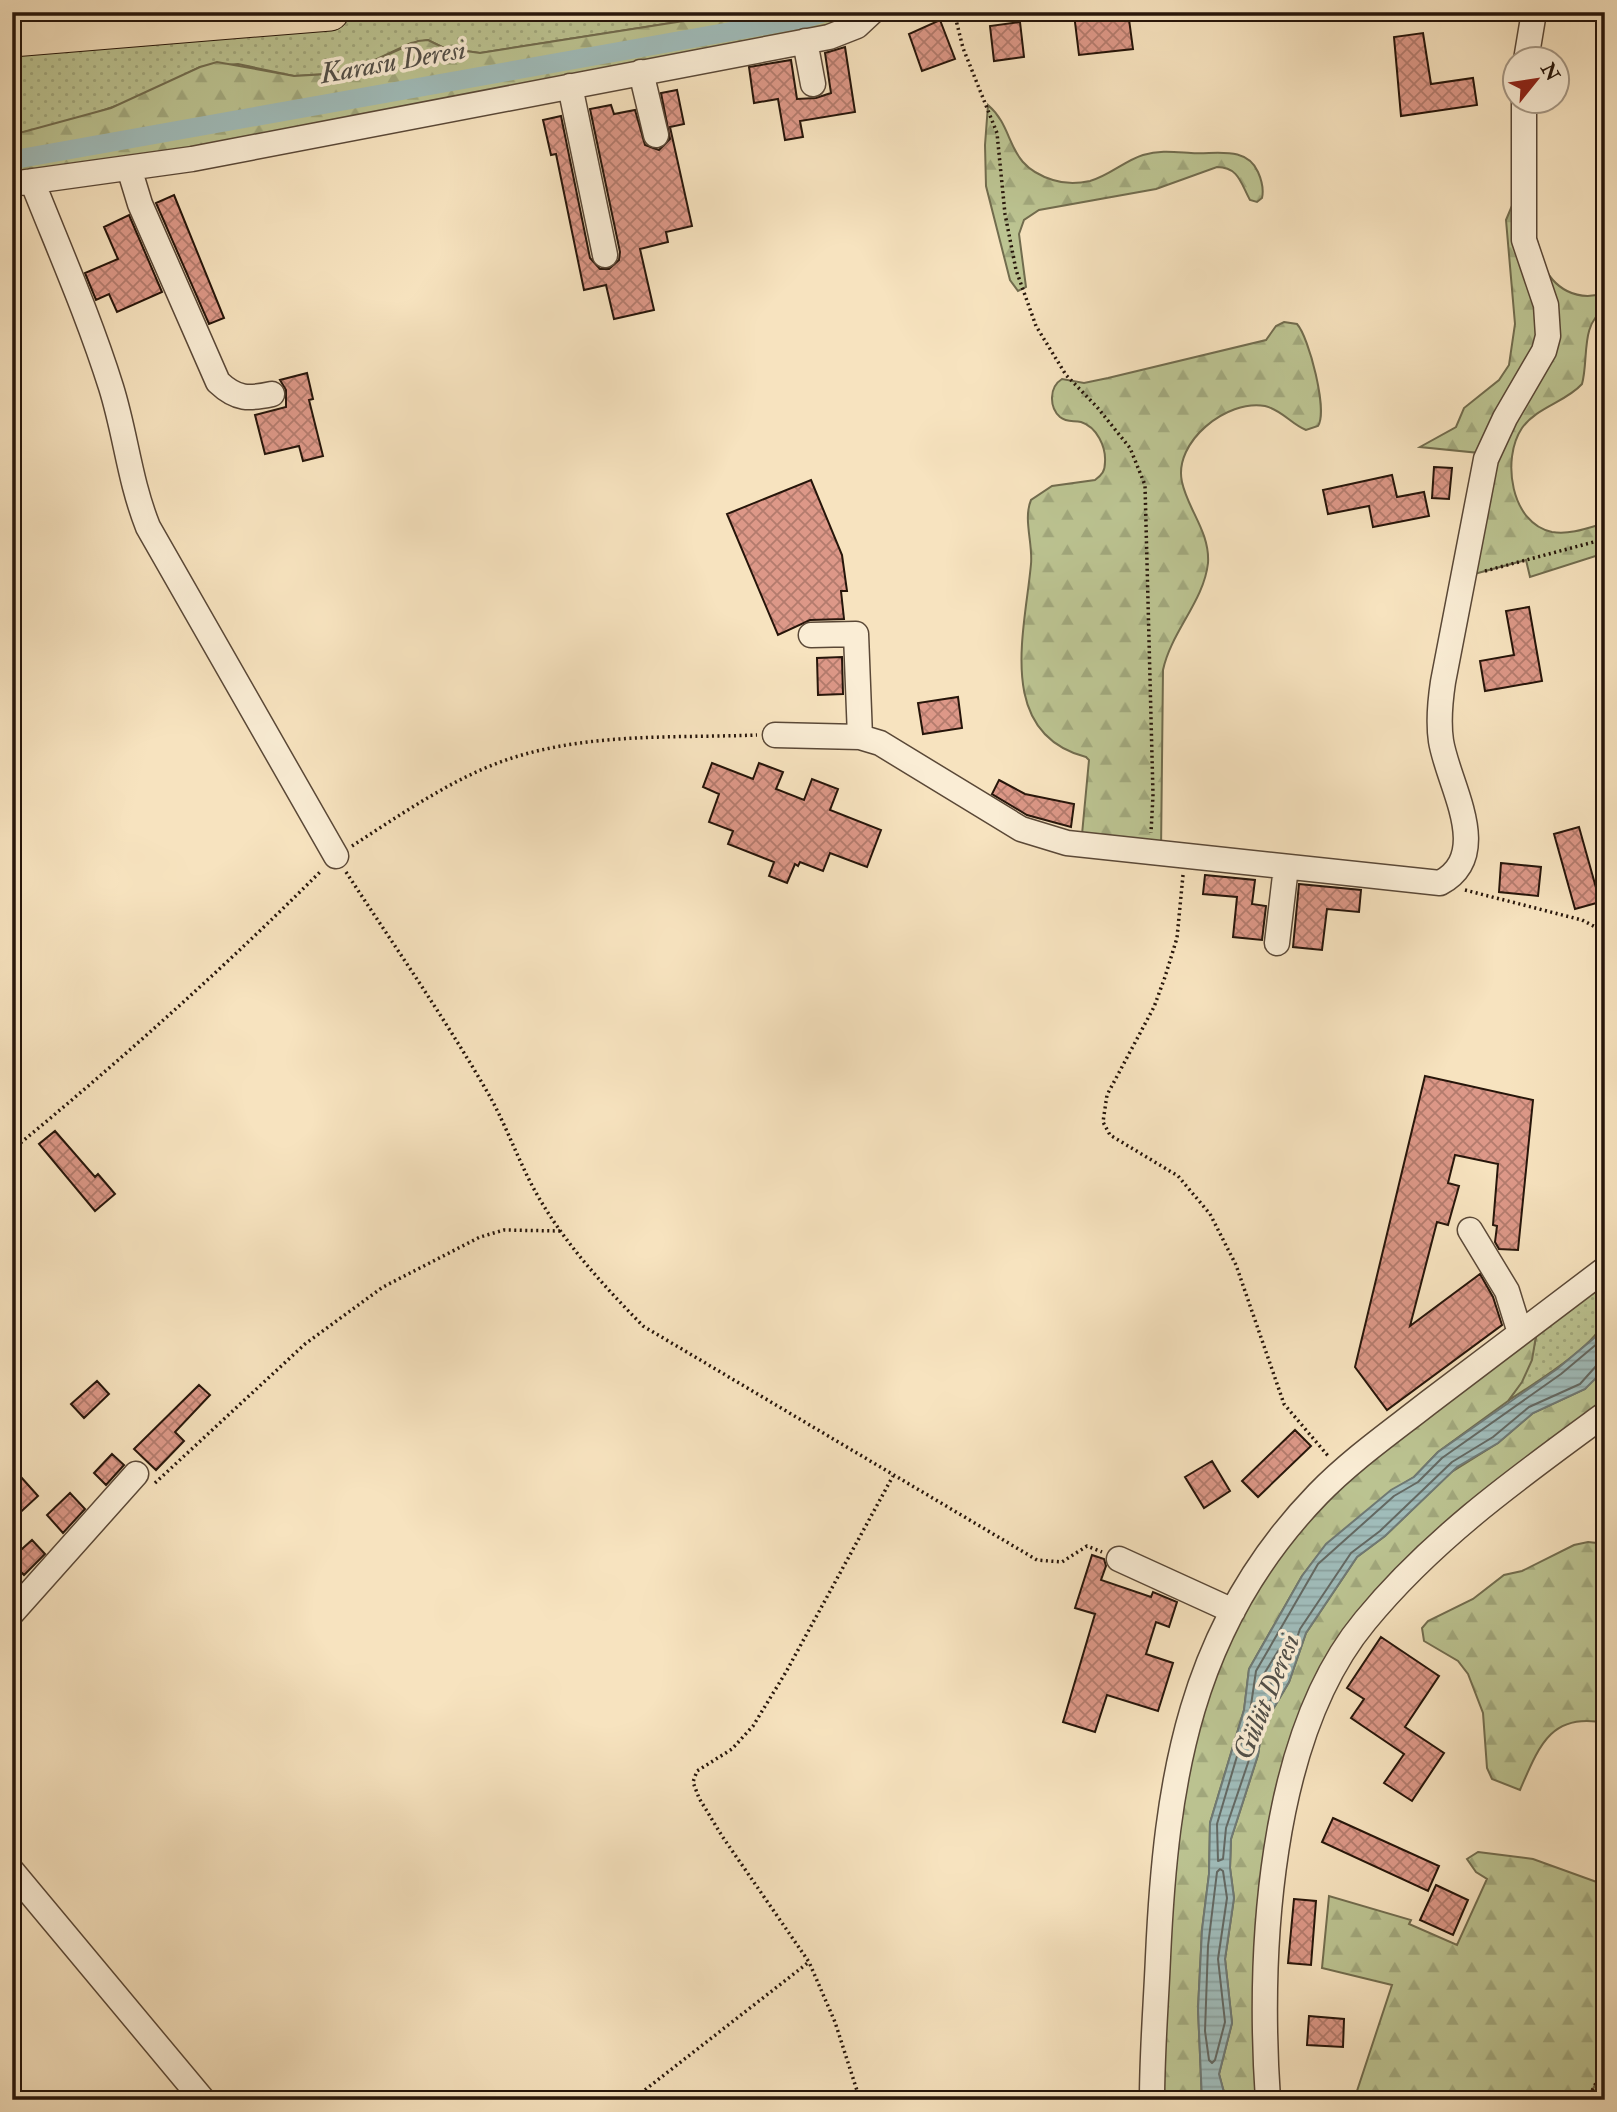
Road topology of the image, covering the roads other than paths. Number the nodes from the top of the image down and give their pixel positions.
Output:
1 (41, 12) edge
2 (330, 12) edge
3 (872, 12) edge
4 (1534, 12) edge
5 (12, 15) edge
6 (12, 38) edge
7 (805, 41) junction
8 (1528, 46) edge
9 (641, 72) junction
10 (813, 84) dead end
11 (570, 86) junction
12 (1524, 116) edge
13 (656, 135) dead end
14 (129, 169) junction
15 (22, 182) edge
16 (605, 255) dead end
17 (272, 394) dead end
18 (811, 635) dead end
19 (775, 735) road end
20 (860, 737) junction
21 (336, 856) road end
22 (1286, 867) junction
23 (1277, 943) dead end
24 (1469, 1230) dead end
25 (1605, 1269) edge
26 (1520, 1333) junction
27 (1605, 1415) edge
28 (136, 1474) road end
29 (1119, 1559) road end
30 (1233, 1611) junction
31 (12, 1613) edge
32 (12, 1871) edge
33 (203, 2100) edge
34 (1152, 2100) edge
35 (1268, 2100) edge

1 - 5 highway
2 - 6 highway
3 - 7 street
4 - 8 street
7 - 9 street
7 - 10 street
9 - 11 street
9 - 13 street
11 - 14 street
11 - 16 street
12 - 22 street
14 - 15 street
14 - 17 street
15 - 21 street
18 - 20 street
19 - 20 street
20 - 22 street
22 - 23 street
24 - 26 street
25 - 26 street
26 - 30 street
27 - 35 street
28 - 31 street
29 - 30 street
30 - 34 street
32 - 33 street

